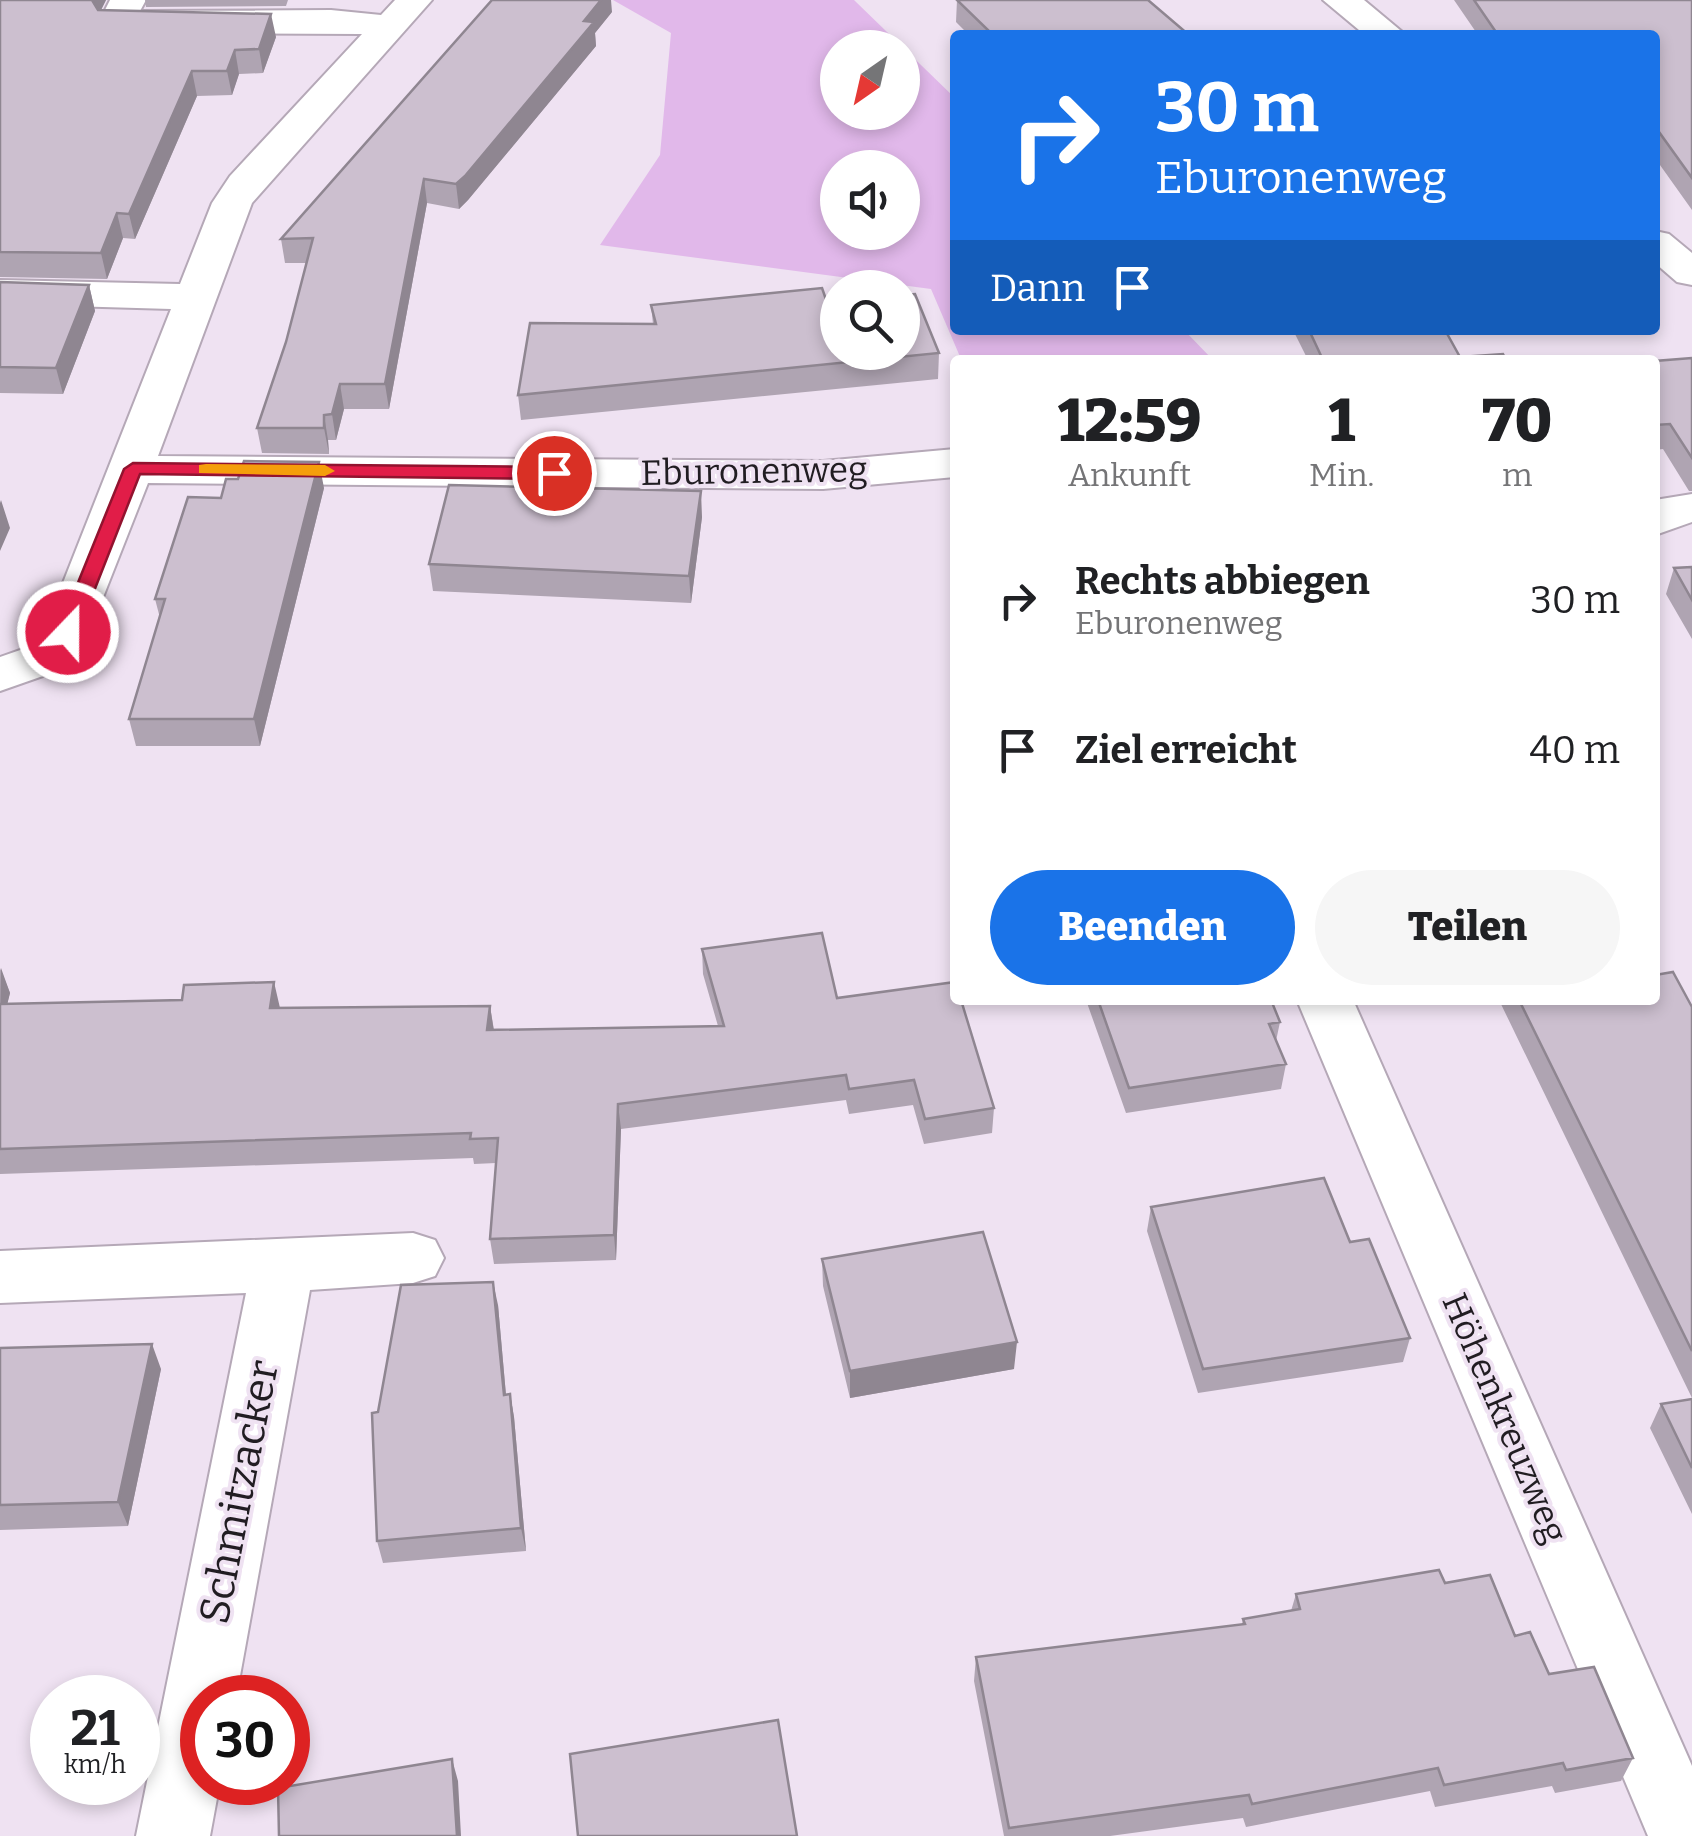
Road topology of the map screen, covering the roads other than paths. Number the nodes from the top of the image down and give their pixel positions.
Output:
1 (128, 0) edge
2 (198, 0) edge
3 (1341, 0) edge
4 (402, 13) edge
5 (230, 21) junction
6 (1381, 30) edge
7 (1660, 247) edge
8 (1692, 273) edge
9 (0, 292) edge
10 (196, 296) junction
11 (950, 463) edge
12 (133, 469) junction
13 (0, 674) edge
14 (1326, 1005) edge
15 (413, 1258) dead end
16 (283, 1266) junction
17 (0, 1277) edge
18 (173, 1836) edge
19 (1684, 1836) edge

1 - 5 street
2 - 5 street
3 - 6 street
4 - 5 street
4 - 10 street
7 - 8 street
9 - 10 street
10 - 12 street
11 - 12 street, Eburonenweg
12 - 13 street
14 - 19 street, Höhenkreuzweg
15 - 16 street
16 - 17 street
16 - 18 street, Schmitzacker

